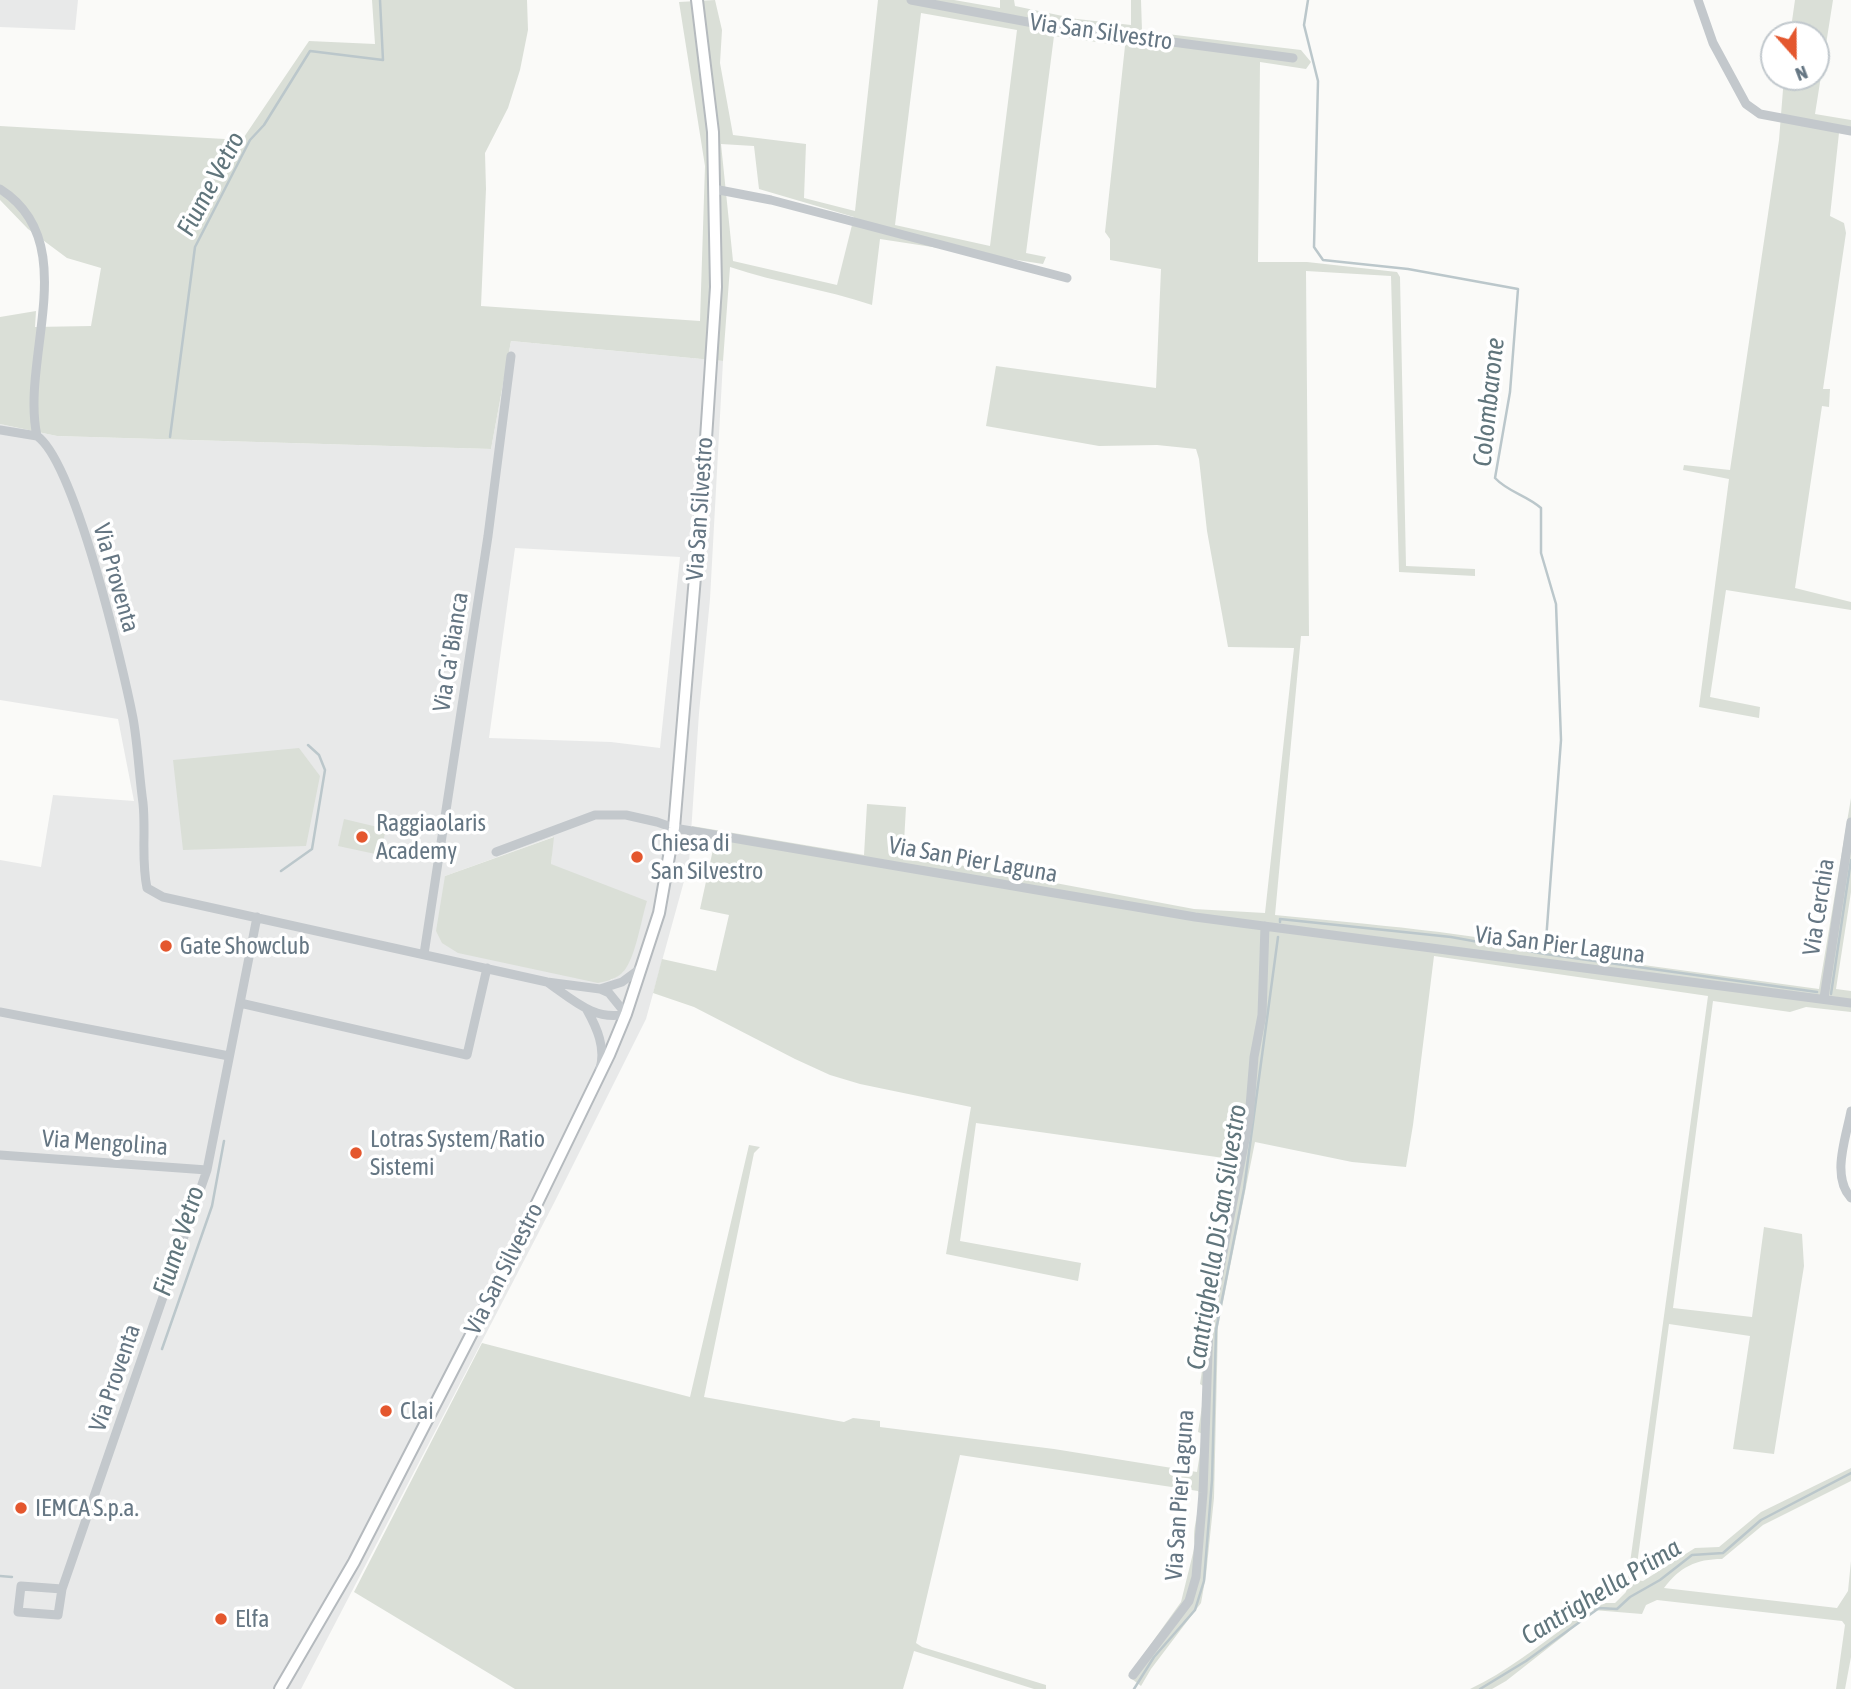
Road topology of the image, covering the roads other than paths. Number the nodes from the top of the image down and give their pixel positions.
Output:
1 (697, 0) edge
2 (911, 0) edge
3 (1698, 0) edge
4 (1293, 58) dead end
5 (1851, 131) edge
6 (0, 189) edge
7 (714, 190) junction
8 (1067, 278) dead end
9 (511, 356) dead end
10 (0, 430) edge
11 (37, 436) junction
12 (1851, 822) edge
13 (674, 828) junction
14 (496, 852) dead end
15 (257, 917) junction
16 (1265, 926) junction
17 (424, 954) junction
18 (645, 962) junction
19 (487, 968) junction
20 (547, 982) junction
21 (600, 989) junction
22 (1824, 998) junction
23 (240, 1003) junction
24 (1851, 1003) edge
25 (586, 1008) junction
26 (0, 1012) edge
27 (626, 1014) junction
28 (229, 1056) junction
29 (596, 1082) junction
30 (1851, 1111) edge
31 (0, 1155) edge
32 (207, 1170) junction
33 (1851, 1198) edge
34 (62, 1590) junction
35 (1133, 1675) dead end
36 (280, 1689) edge

1 - 7 main road, Via San Silvestro
2 - 4 street, Via San Silvestro
3 - 5 street
6 - 11 street, Via Proventa
7 - 8 street
7 - 13 main road, Via San Silvestro
9 - 17 street, Via Ca' Bianca
10 - 11 street
11 - 15 street, Via Proventa
12 - 22 street, Via Cerchia
13 - 14 street
13 - 16 street, Via San Pier Laguna
13 - 18 main road, Via San Silvestro
15 - 17 street, Via Proventa
15 - 23 street, Via Proventa
16 - 22 street, Via San Pier Laguna
16 - 35 street, Via San Pier Laguna
17 - 19 street, Via Proventa
18 - 21 street
18 - 27 main road, Via San Silvestro
19 - 20 street, Via Proventa
19 - 23 street
20 - 21 street, Via Proventa
20 - 25 street, Via Proventa
21 - 27 street
22 - 24 street, Via San Pier Laguna
23 - 28 street, Via Proventa
25 - 27 street, Via Proventa
25 - 29 street
26 - 28 street
27 - 29 main road, Via San Silvestro
28 - 32 street, Via Proventa
29 - 36 main road, Via San Silvestro
30 - 33 street
31 - 32 street, Via Mengolina
32 - 34 street, Via Proventa
34 - 34 street, Via Proventa

